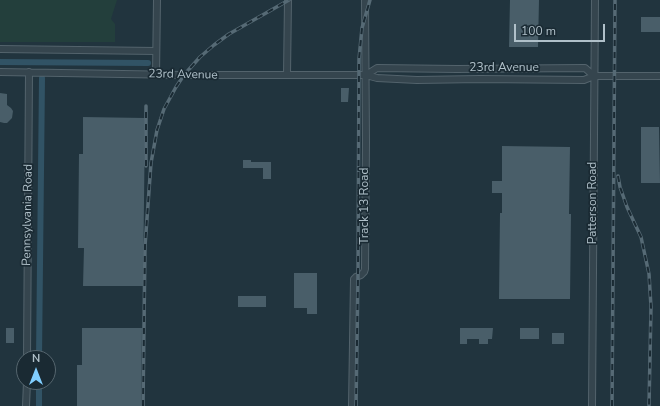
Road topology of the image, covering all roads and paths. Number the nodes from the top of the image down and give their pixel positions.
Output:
1 (157, 0) edge
2 (288, 0) edge
3 (365, 0) edge
4 (595, 0) edge
5 (0, 49) edge
6 (156, 51) junction
7 (0, 72) edge
8 (30, 72) junction
9 (156, 75) junction
10 (287, 75) junction
11 (366, 75) junction
12 (594, 76) junction
13 (660, 76) edge
14 (27, 350) edge
15 (27, 390) edge
16 (26, 406) edge
17 (352, 406) edge
18 (592, 406) edge

1 - 6 street
2 - 10 street
3 - 11 street, Track 13 Road
4 - 12 street, Patterson Road
5 - 6 street
6 - 9 street
7 - 8 street, 23rd Avenue
8 - 9 street, 23rd Avenue
8 - 14 street, Pennsylvania Road
9 - 10 street, 23rd Avenue
10 - 11 street, 23rd Avenue
11 - 12 street, 23rd Avenue
11 - 12 street, 23rd Avenue
11 - 17 street, Track 13 Road
12 - 13 street, 23rd Avenue
12 - 18 street, Patterson Road
15 - 16 street

